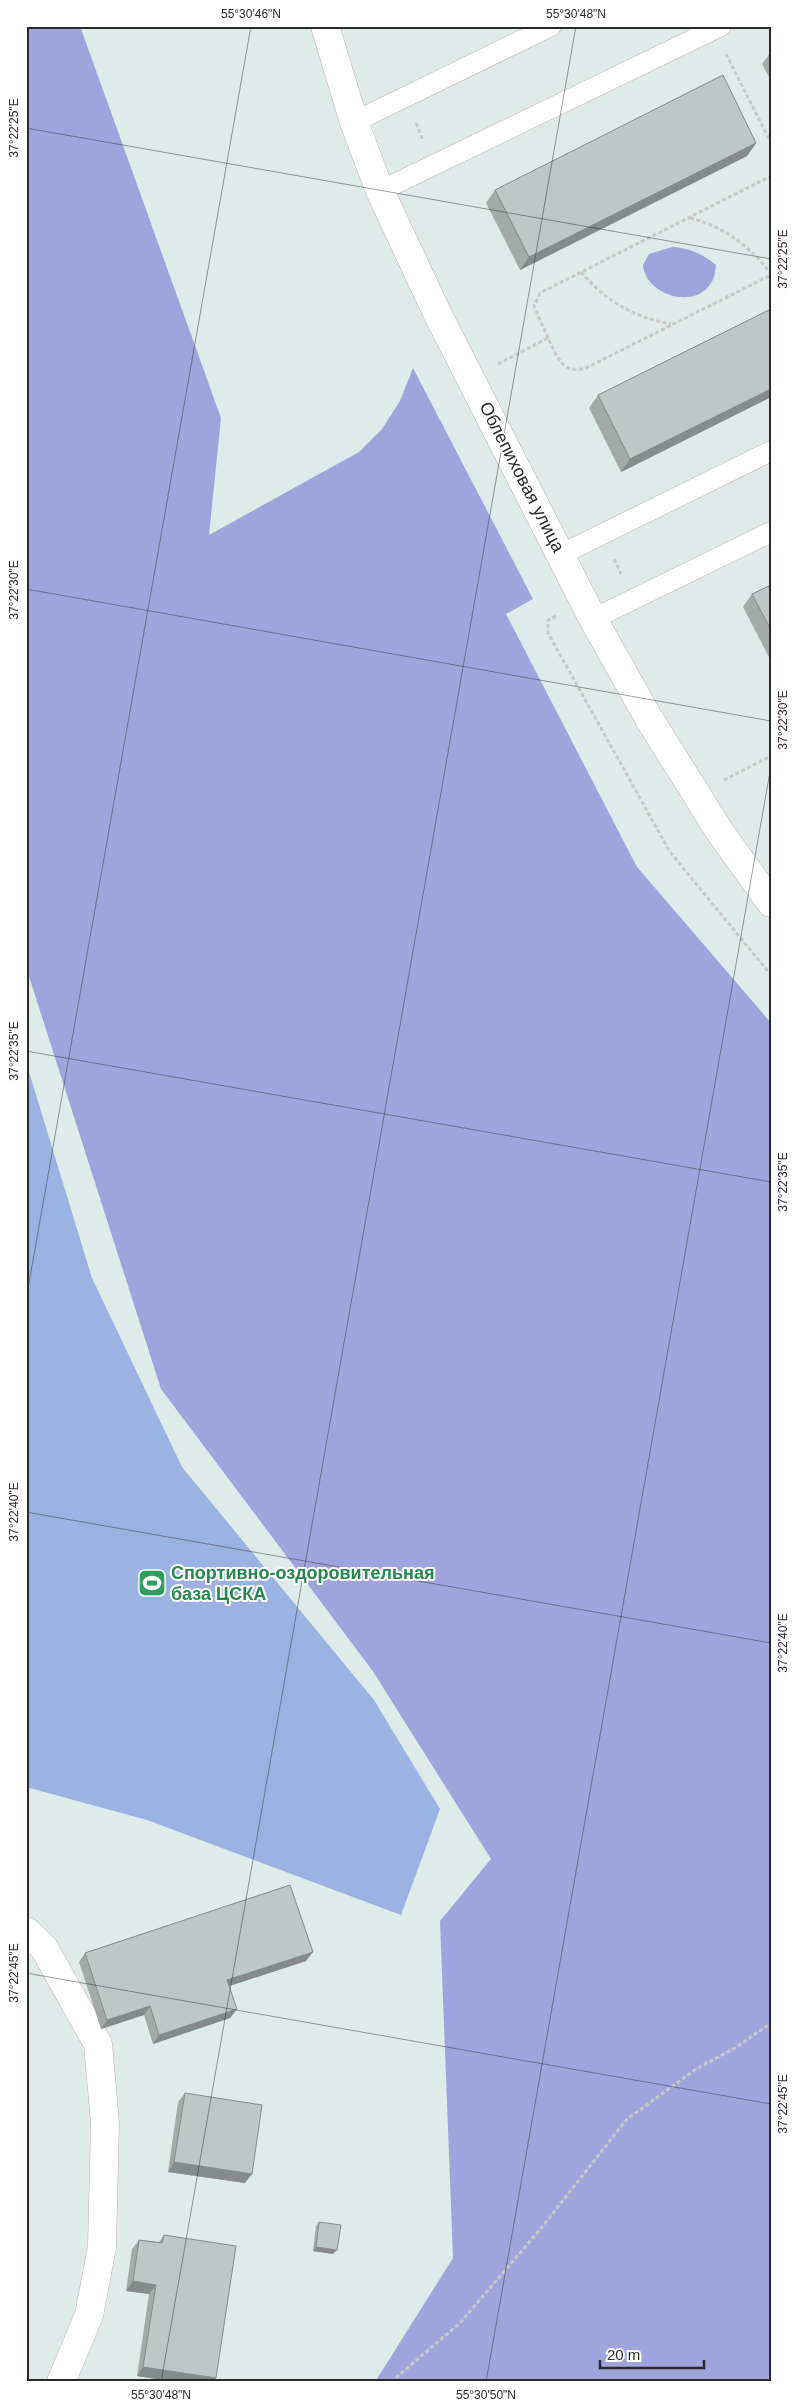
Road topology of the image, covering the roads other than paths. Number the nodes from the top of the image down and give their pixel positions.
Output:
1 (325, 26) edge
2 (551, 26) edge
3 (717, 28) edge
4 (354, 122) junction
5 (380, 191) junction
6 (771, 451) edge
7 (771, 532) edge
8 (562, 554) junction
9 (589, 610) junction
10 (771, 903) edge
11 (26, 1931) edge
12 (61, 2382) edge

1 - 4 street, Облепиховая улица
2 - 4 lane
3 - 5 lane
4 - 5 street, Облепиховая улица
5 - 8 street, Облепиховая улица
6 - 8 lane
7 - 9 lane
8 - 9 street, Облепиховая улица
9 - 10 street, Облепиховая улица
11 - 12 street

